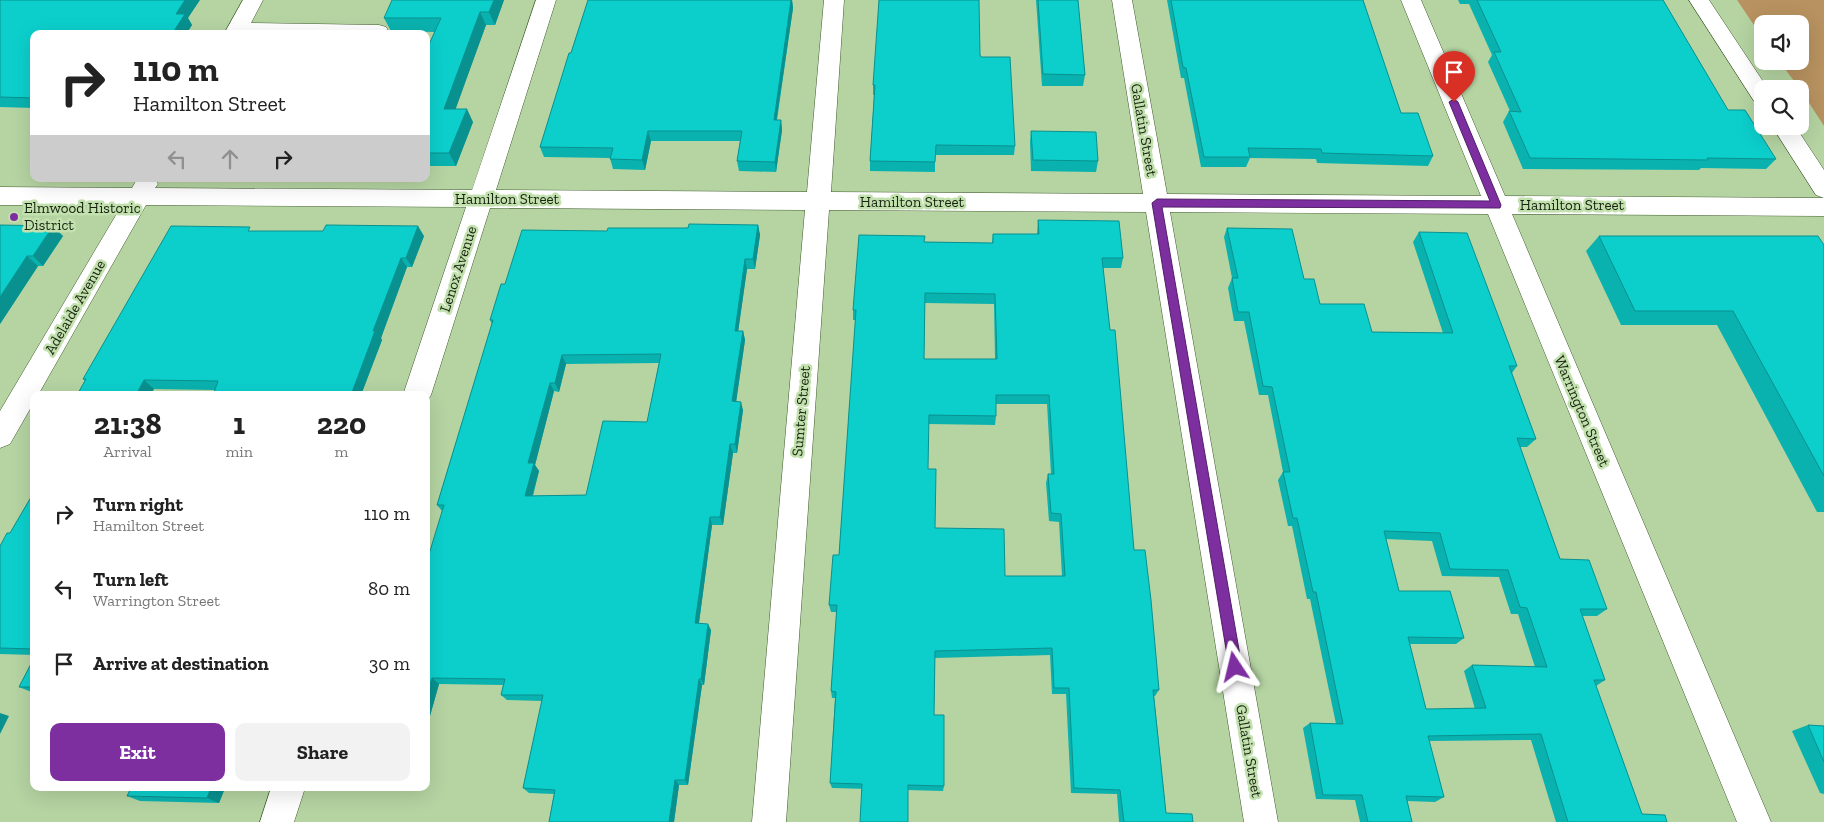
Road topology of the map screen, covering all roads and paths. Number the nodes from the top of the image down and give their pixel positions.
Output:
1 (253, 0) edge
2 (546, 0) edge
3 (834, 0) edge
4 (1122, 0) edge
5 (1411, 0) edge
6 (1699, 0) edge
7 (236, 30) edge
8 (1754, 84) edge
9 (1789, 135) edge
10 (144, 188) edge
11 (1824, 189) edge
12 (0, 196) edge
13 (481, 199) junction
14 (818, 201) junction
15 (1157, 203) junction
16 (1496, 205) junction
17 (1824, 206) edge
18 (418, 391) edge
19 (0, 436) edge
20 (287, 791) edge
21 (277, 822) edge
22 (769, 822) edge
23 (1261, 822) edge
24 (1754, 822) edge

1 - 7 street
2 - 13 street, Lenox Avenue
3 - 14 street, Sumter Street
4 - 15 street, Gallatin Street
5 - 16 street, Warrington Street
6 - 8 street
9 - 11 street
10 - 12 street, Hamilton Street
10 - 13 street, Hamilton Street
10 - 19 street, Adelaide Avenue
13 - 14 street, Hamilton Street
13 - 18 street, Lenox Avenue
14 - 15 street, Hamilton Street
14 - 22 street, Sumter Street
15 - 16 street, Hamilton Street
15 - 23 street, Gallatin Street
16 - 17 street, Hamilton Street
16 - 24 street, Warrington Street
20 - 21 street

